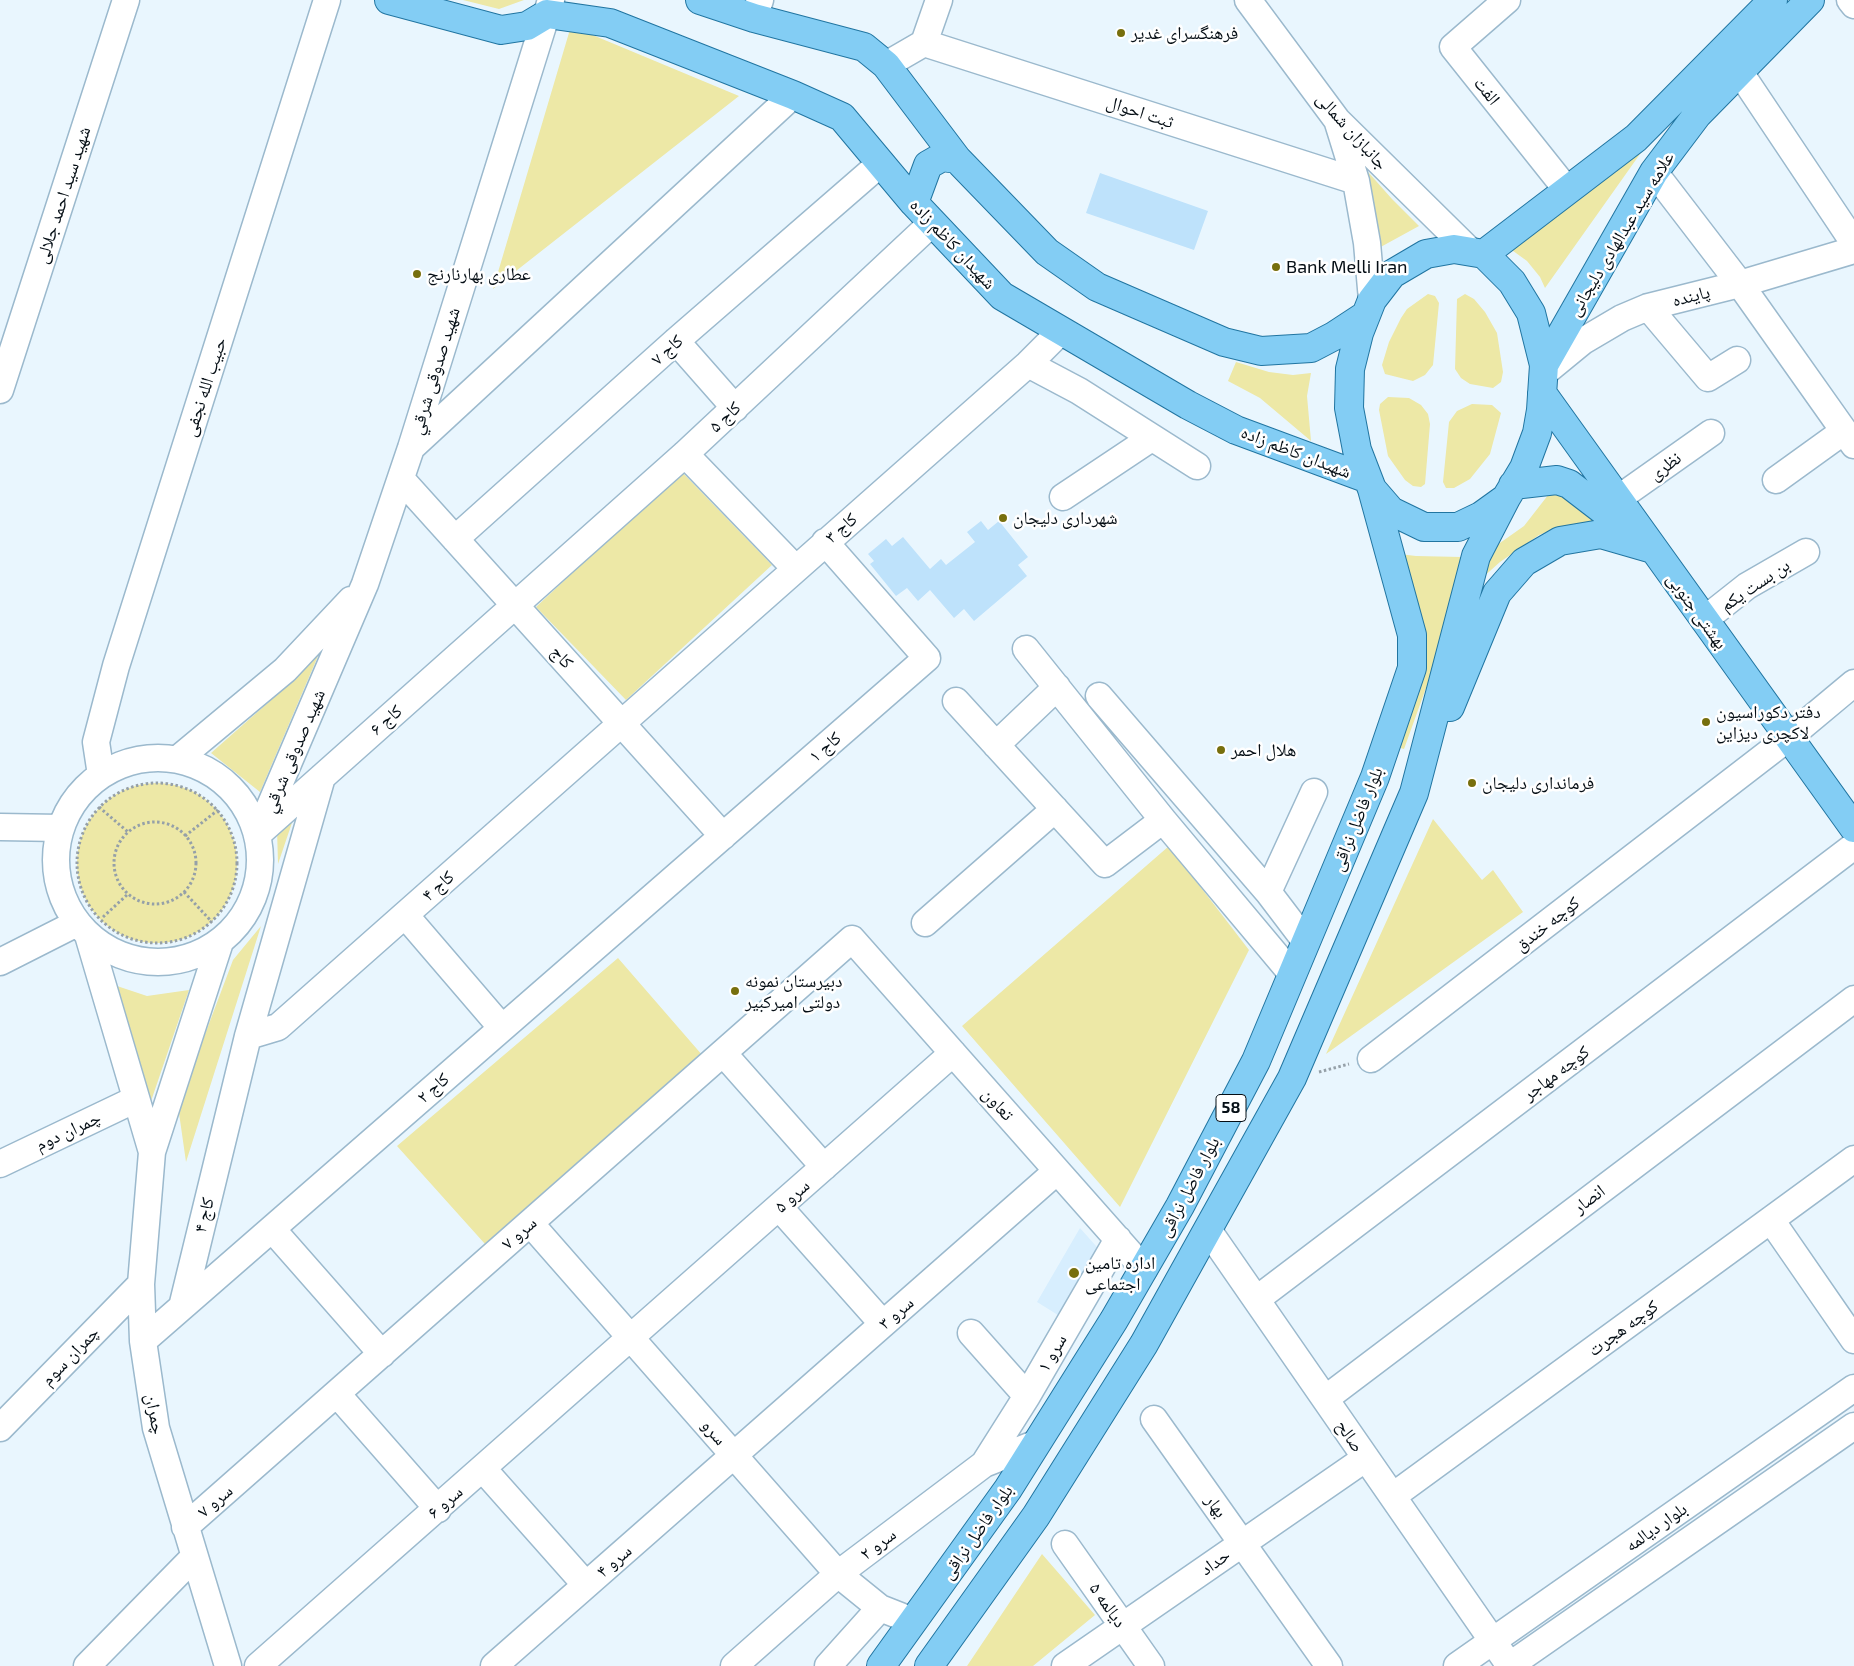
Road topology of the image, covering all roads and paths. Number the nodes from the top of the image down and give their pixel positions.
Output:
1 (126, 0) edge
2 (327, 0) edge
3 (389, 0) edge
4 (700, 0) edge
5 (939, 0) edge
6 (1248, 0) edge
7 (1507, 0) edge
8 (1774, 0) edge
9 (1810, 0) edge
10 (1850, 0) edge
11 (1854, 5) edge
12 (549, 7) edge
13 (757, 9) edge
14 (924, 43) junction
15 (886, 65) junction
16 (1739, 71) junction
17 (793, 95) junction
18 (1337, 120) junction
19 (957, 159) junction
20 (881, 163) junction
21 (1654, 172) junction
22 (1356, 181) junction
23 (1567, 190) junction
24 (923, 213) junction
25 (1854, 244) edge
26 (1854, 250) edge
27 (1477, 252) junction
28 (1740, 284) junction
29 (1648, 307) junction
30 (1369, 308) junction
31 (1060, 332) junction
32 (676, 341) junction
33 (1737, 360) dead end
34 (1028, 364) junction
35 (1543, 377) junction
36 (0, 390) edge
37 (734, 408) junction
38 (1711, 433) dead end
39 (1849, 438) edge
40 (1150, 439) junction
41 (411, 448) junction
42 (685, 454) junction
43 (1197, 466) dead end
44 (400, 479) junction
45 (1776, 480) dead end
46 (1370, 484) junction
47 (1510, 492) junction
48 (1063, 497) dead end
49 (1619, 498) junction
50 (455, 539) junction
51 (825, 542) junction
52 (1653, 549) junction
53 (1806, 552) dead end
54 (795, 568) junction
55 (365, 584) junction
56 (515, 606) junction
57 (1704, 620) junction
58 (1026, 649) dead end
59 (1854, 684) edge
60 (1057, 687) junction
61 (1099, 696) dead end
62 (956, 701) dead end
63 (621, 723) junction
64 (1788, 738) junction
65 (996, 745) junction
66 (178, 759) junction
67 (101, 775) junction
68 (322, 776) junction
69 (1314, 792) dead end
70 (1414, 793) junction
71 (99, 807) junction
72 (1054, 809) junction
73 (218, 810) junction
74 (1163, 820) junction
75 (0, 827) edge
76 (61, 828) junction
77 (1854, 828) edge
78 (128, 832) junction
79 (258, 834) junction
80 (185, 836) junction
81 (723, 836) junction
82 (1854, 846) edge
83 (184, 892) junction
84 (1268, 892) junction
85 (128, 894) junction
86 (405, 915) junction
87 (924, 923) dead end
88 (88, 926) junction
89 (216, 932) junction
90 (852, 939) joint
91 (1306, 942) junction
92 (0, 962) edge
93 (1292, 974) junction
94 (1854, 999) edge
95 (502, 1028) junction
96 (248, 1036) junction
97 (723, 1053) junction
98 (953, 1054) junction
99 (1371, 1059) joint
100 (1292, 1078) junction
101 (136, 1099) junction
102 (152, 1152) junction
103 (1854, 1159) edge
104 (0, 1164) edge
105 (824, 1167) junction
106 (1057, 1171) junction
107 (779, 1207) junction
108 (1771, 1220) junction
109 (530, 1223) junction
110 (272, 1229) junction
111 (1208, 1230) junction
112 (1118, 1239) junction
113 (1144, 1269) junction
114 (141, 1284) junction
115 (1257, 1299) junction
116 (182, 1307) junction
117 (883, 1324) junction
118 (971, 1333) dead end
119 (631, 1338) junction
120 (1854, 1340) edge
121 (143, 1341) junction
122 (382, 1354) junction
123 (1854, 1388) edge
124 (336, 1394) junction
125 (1027, 1396) junction
126 (1325, 1399) junction
127 (1154, 1419) dead end
128 (1854, 1426) edge
129 (0, 1428) edge
130 (1037, 1443) junction
131 (734, 1455) junction
132 (1366, 1458) junction
133 (984, 1464) junction
134 (483, 1469) junction
135 (1392, 1496) junction
136 (438, 1509) junction
137 (185, 1527) junction
138 (1243, 1543) junction
139 (1065, 1544) dead end
140 (194, 1557) junction
141 (838, 1574) junction
142 (586, 1585) junction
143 (880, 1608) junction
144 (913, 1621) junction
145 (1123, 1626) junction
146 (1492, 1642) junction
147 (87, 1666) edge
148 (228, 1666) edge
149 (258, 1666) edge
150 (494, 1666) edge
151 (734, 1666) edge
152 (828, 1666) edge
153 (881, 1666) edge
154 (929, 1666) edge
155 (1065, 1666) edge
156 (1151, 1666) edge
157 (1329, 1666) edge
158 (1457, 1666) edge
159 (1510, 1666) edge

1 - 36 street, شهید سید احمد جلالی
2 - 67 street, حبیب الله نجفی
3 - 12 main road
4 - 13 main road
5 - 14 street
6 - 18 street, جانبازان شمالی
7 - 23 street, الفت
8 - 23 main road, علامه سید عبدالهادی دلیجانی
9 - 16 main road, علامه سید عبدالهادی دلیجانی
10 - 11 street
12 - 17 main road, شهیدان کاظم زاده
12 - 41 street, شهید صدوقی شرقي
13 - 15 main road
14 - 15 street
14 - 22 street, ثبت احوال
15 - 19 main road
16 - 21 main road, علامه سید عبدالهادی دلیجانی
16 - 25 street
17 - 20 main road, شهیدان کاظم زاده
17 - 41 street
18 - 22 street
18 - 27 street, جانبازان شمالی
19 - 24 main road
19 - 30 main road
20 - 24 main road, شهیدان کاظم زاده
20 - 32 street, کاج ۷
21 - 28 street
21 - 35 main road, علامه سید عبدالهادی دلیجانی
22 - 30 street
23 - 27 main road, علامه سید عبدالهادی دلیجانی
24 - 31 main road, شهیدان کاظم زاده
24 - 37 street, کاج ۵
26 - 28 street, پاینده
27 - 30 main road
27 - 35 main road
28 - 29 street, پاینده
28 - 39 street
29 - 33 street
29 - 35 street, پاینده
30 - 46 main road
31 - 34 street, کاج ۳
31 - 46 main road, شهیدان کاظم زاده
32 - 37 street
32 - 50 street, کاج ۷
34 - 40 street
34 - 51 street, کاج ۳
35 - 47 main road, بلوار فاضل نراقی
35 - 49 main road, بهشتی جنوبی
37 - 42 street, کاج ۵
38 - 49 street, نظری
39 - 45 street
40 - 43 street
40 - 48 street
41 - 44 street, شهید صدوقی شرقي
42 - 54 street
42 - 56 street, کاج ۵
44 - 50 street, کاج
44 - 55 street, شهید صدوقی شرقي
46 - 47 main road
46 - 91 main road, بلوار فاضل نراقی / 58
47 - 52 main road
47 - 70 main road, بلوار فاضل نراقی / 58
49 - 52 main road, بهشتی جنوبی
50 - 56 street, کاج
51 - 54 street, کاج ۳
51 - 81 street, کاج ۱
52 - 57 main road, بهشتی جنوبی
52 - 70 main road
53 - 57 street, بن بست یکم
54 - 63 street, کاج ۳
55 - 66 street, شهید صدوقی شرقي
55 - 79 street, شهید صدوقی شرقي
56 - 63 street, کاج
56 - 68 street, کاج ۶
57 - 64 main road, بهشتی جنوبی
58 - 60 street
59 - 64 street, کوچه خندق
60 - 65 street
60 - 74 street
61 - 84 street
62 - 65 street
63 - 81 street, کاج
63 - 86 street, کاج ۴
64 - 77 main road, بهشتی جنوبی
64 - 99 street, کوچه خندق
65 - 72 street
66 - 67 street
66 - 79 street
67 - 76 street
68 - 79 street, کاج ۶
68 - 96 street, کاج ۴
69 - 84 street
70 - 100 main road, بلوار فاضل نراقی / 58
71 - 73 path
71 - 78 path
71 - 88 path
72 - 74 street
72 - 87 street
73 - 80 path
73 - 89 path
74 - 93 street
75 - 76 street
76 - 88 street
78 - 80 path
78 - 85 path
79 - 89 street
80 - 83 path
81 - 95 street, کاج ۲
82 - 115 street, کوچه مهاجر
83 - 85 path
83 - 89 path
84 - 91 street
85 - 88 path
86 - 95 street
86 - 96 street, کاج ۴
88 - 89 path
88 - 89 street
88 - 92 street
88 - 101 street
89 - 102 street
90 - 97 street, سرو ۷
90 - 98 street, تعاون
91 - 93 main road, بلوار فاضل نراقی / 58
93 - 113 main road, بلوار فاضل نراقی / 58
94 - 126 street, انصار
95 - 110 street, کاج ۲
96 - 116 street, کاج ۴
97 - 105 street
97 - 109 street, سرو ۷
98 - 105 street, سرو ۵
98 - 106 street, تعاون
99 - 100 path
100 - 111 main road, بلوار فاضل نراقی / 58
101 - 102 street
101 - 104 street, چمران دوم
102 - 114 street, چمران
103 - 108 street, کوچه هجرت
105 - 107 street, سرو ۵
106 - 112 street, تعاون
106 - 117 street, سرو ۳
107 - 117 street
107 - 119 street, سرو ۵
108 - 120 street
108 - 135 street, کوچه هجرت
109 - 119 street, سرو
109 - 122 street, سرو ۷
110 - 116 street, کاج ۲
110 - 122 street
111 - 115 street, صالح
111 - 154 main road, بلوار فاضل نراقی / 58
112 - 113 street, تعاون
112 - 125 street, سرو ۱
113 - 130 main road, بلوار فاضل نراقی / 58
114 - 121 street, چمران
114 - 129 street, چمران سوم
115 - 126 street, صالح
116 - 121 street, کاج ۲
117 - 131 street, سرو ۳
118 - 125 street
119 - 131 street, سرو
119 - 134 street, سرو ۶
121 - 137 street, چمران
122 - 124 street, سرو ۷
123 - 146 street, بلوار دیالمه
124 - 136 street
124 - 137 street, سرو ۷
125 - 133 street, سرو ۱
126 - 132 street, صالح
127 - 138 street, بهار
128 - 159 street, بلوار دیالمه
130 - 133 street, سرو ۲
130 - 144 main road, بلوار فاضل نراقی / 58
131 - 141 street, سرو
131 - 142 street, سرو ۴
132 - 135 street, صالح
132 - 138 street, حداد
133 - 141 street, سرو ۲
134 - 136 street, سرو ۶
134 - 142 street
135 - 146 street, صالح
136 - 149 street, سرو ۶
137 - 140 street, چمران
138 - 145 street, حداد
138 - 157 street, بهار
139 - 145 street, دیالمه ۵
140 - 147 street
140 - 148 street, چمران
141 - 143 street, سرو
141 - 151 street, سرو ۲
142 - 150 street, سرو ۴
143 - 144 street, سرو
143 - 152 street
144 - 153 main road, بلوار فاضل نراقی / 58
145 - 155 street, حداد
145 - 156 street, دیالمه ۵
146 - 158 street, بلوار دیالمه
146 - 159 street, صالح

